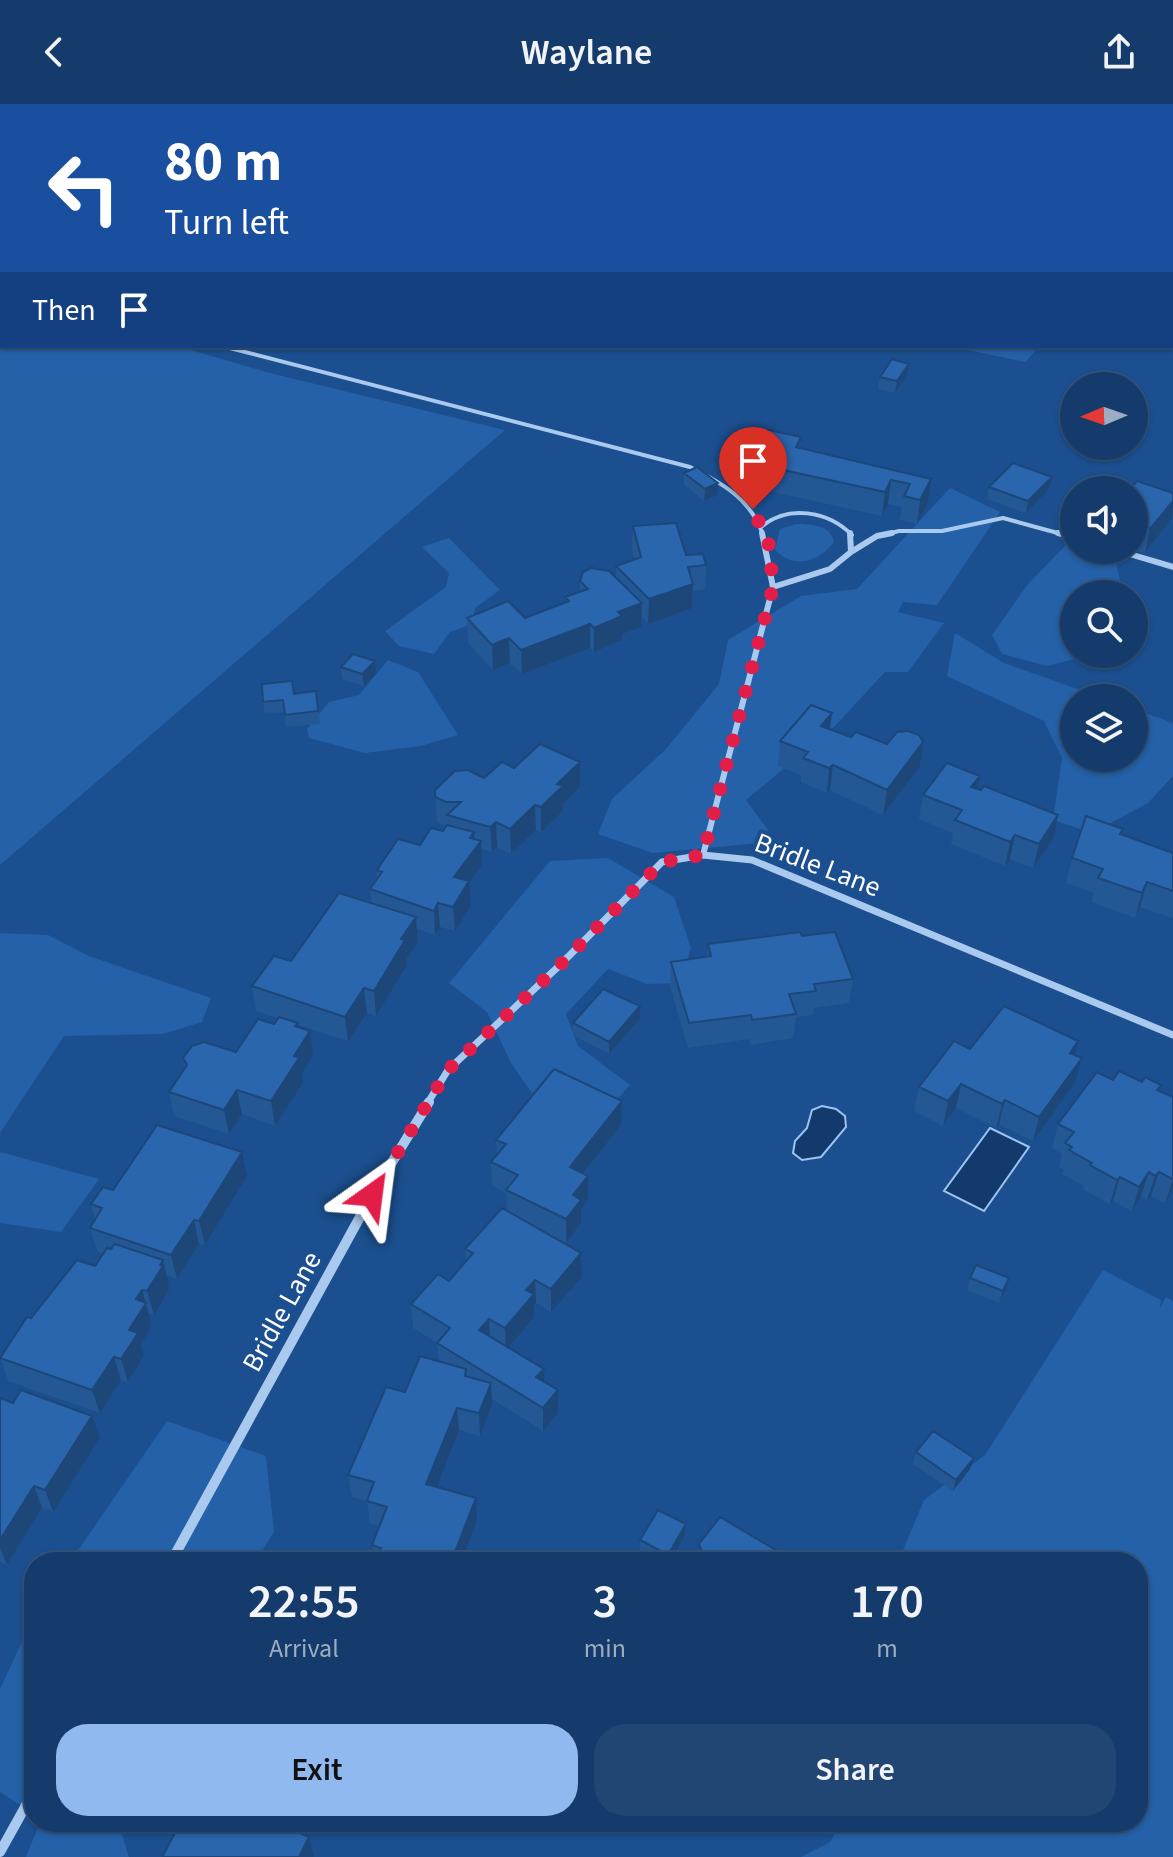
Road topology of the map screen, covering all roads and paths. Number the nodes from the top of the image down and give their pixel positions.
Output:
1 (230, 348) edge
2 (761, 527) junction
3 (1060, 533) edge
4 (851, 552) junction
5 (1148, 560) edge
6 (1173, 567) edge
7 (773, 587) junction
8 (703, 855) junction
9 (1173, 1035) edge
10 (176, 1552) edge
11 (24, 1809) edge
12 (0, 1852) edge

1 - 2 lane
2 - 4 lane
2 - 7 lane
3 - 4 lane
4 - 7 lane
5 - 6 lane
7 - 8 lane
8 - 9 street, Bridle Lane
8 - 10 street, Bridle Lane
11 - 12 street

